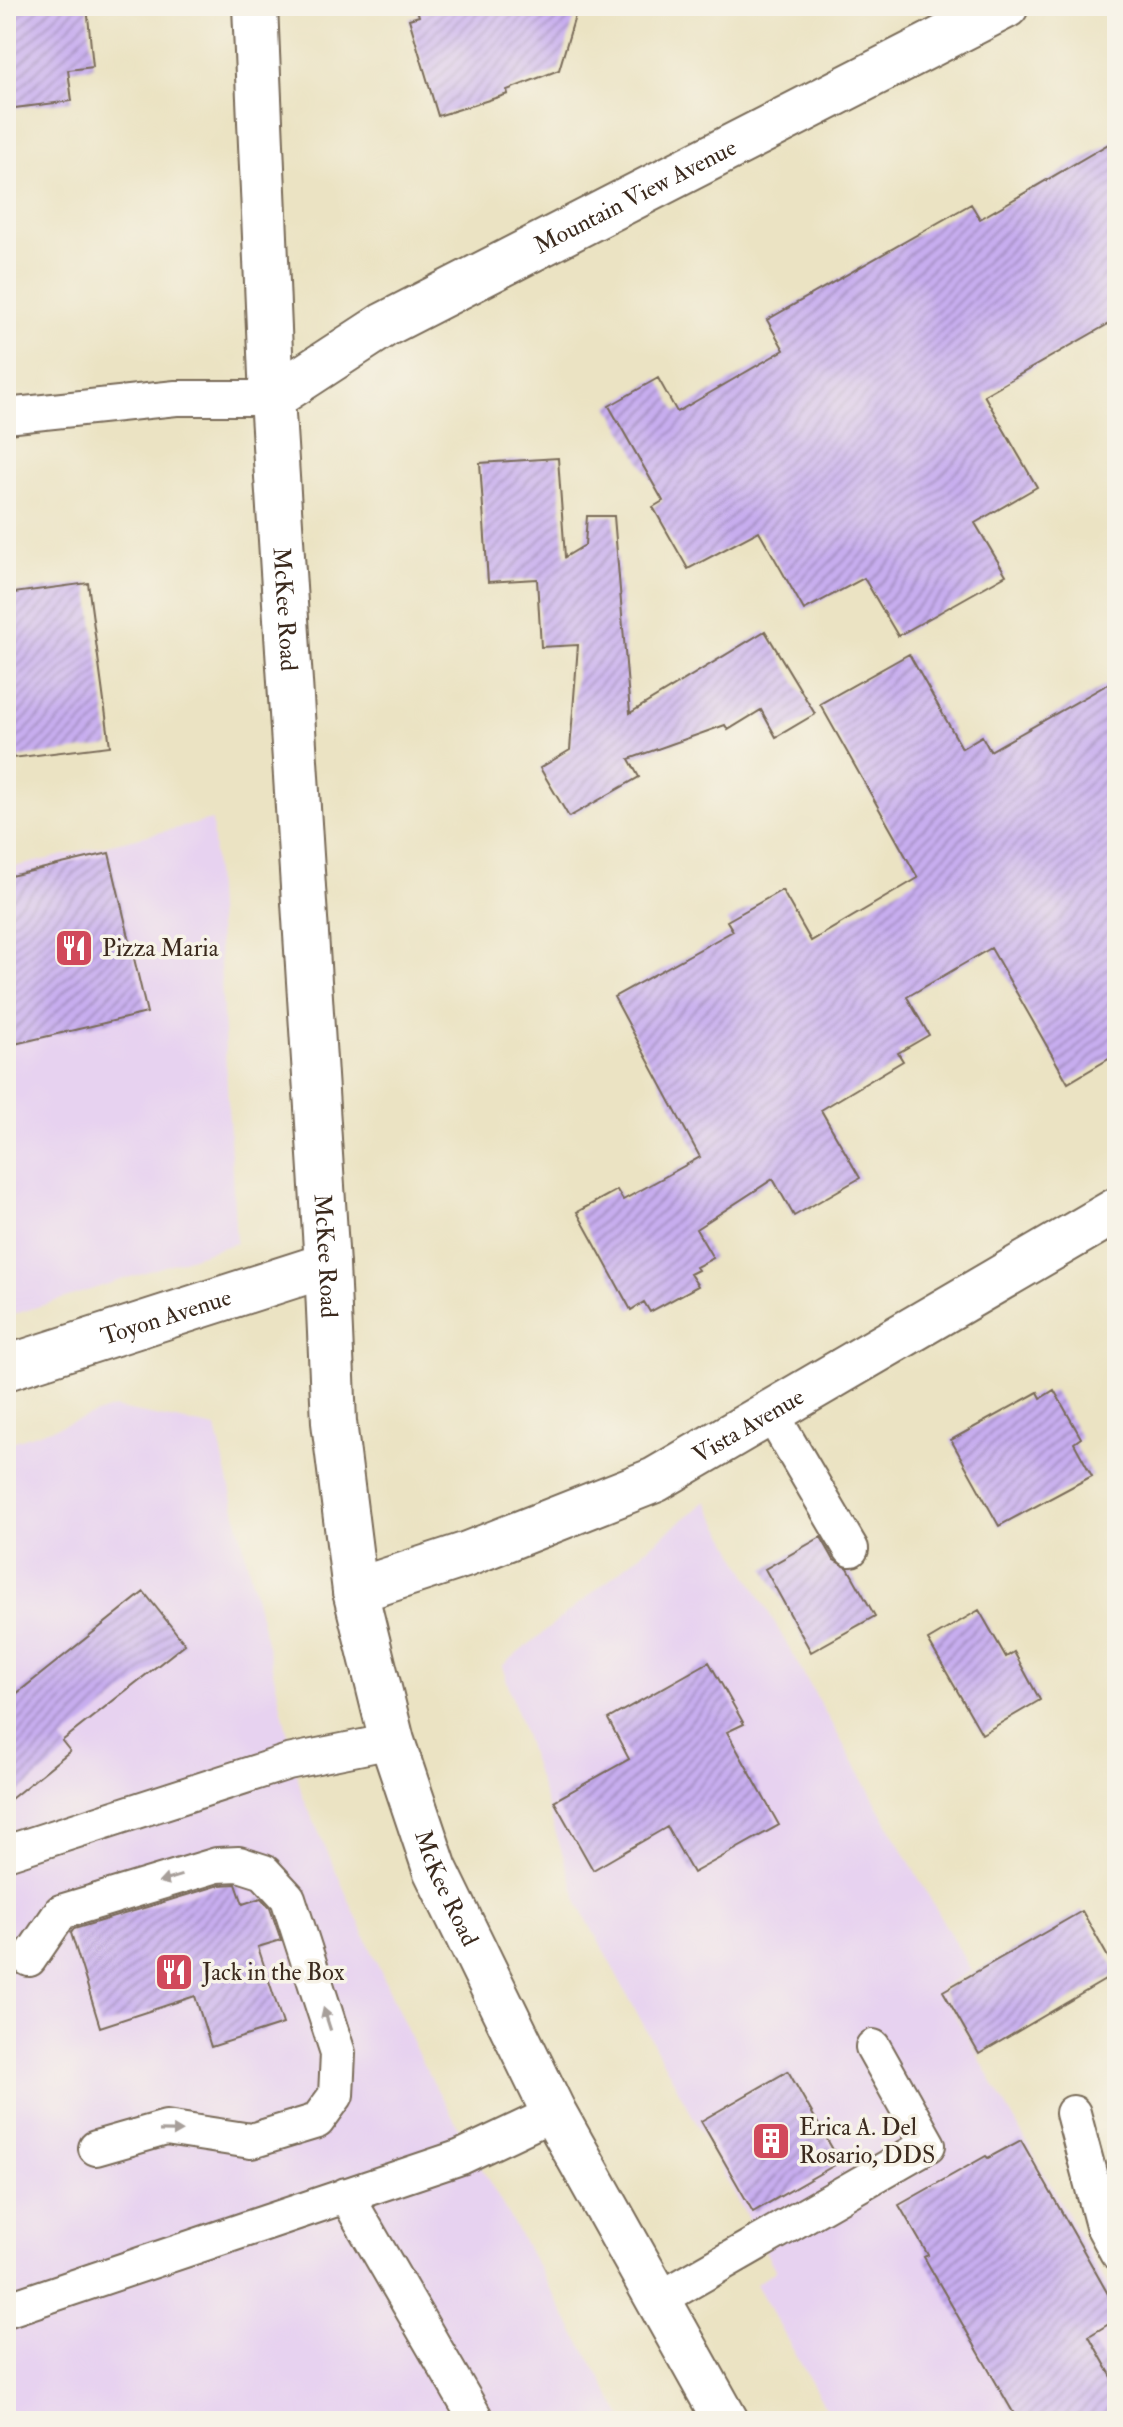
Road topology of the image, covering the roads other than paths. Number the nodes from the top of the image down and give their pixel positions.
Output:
1 (255, 6) edge
2 (1006, 6) edge
3 (272, 398) junction
4 (6, 416) edge
5 (1117, 1210) edge
6 (327, 1265) junction
7 (6, 1368) edge
8 (771, 1413) junction
9 (851, 1549) dead end
10 (355, 1591) junction
11 (392, 1741) junction
12 (6, 1853) edge
13 (29, 1959) dead end
14 (873, 2047) dead end
15 (554, 2113) junction
16 (1073, 2113) dead end
17 (96, 2148) dead end
18 (346, 2195) junction
19 (1117, 2252) edge
20 (658, 2300) junction
21 (6, 2310) edge
22 (477, 2421) edge
23 (726, 2421) edge

1 - 3 street, McKee Road
2 - 3 street, Mountain View Avenue
3 - 4 lane
3 - 6 street, McKee Road
5 - 8 street, Vista Avenue
6 - 7 street, Toyon Avenue
6 - 10 street, McKee Road
8 - 9 lane
8 - 10 street, Vista Avenue
10 - 11 street, McKee Road
11 - 12 lane
11 - 15 street, McKee Road
17 -> 13 lane
14 - 20 lane
15 - 18 lane
15 - 20 street, McKee Road
16 - 19 lane
18 - 21 lane
18 - 22 lane
20 - 23 street, McKee Road

